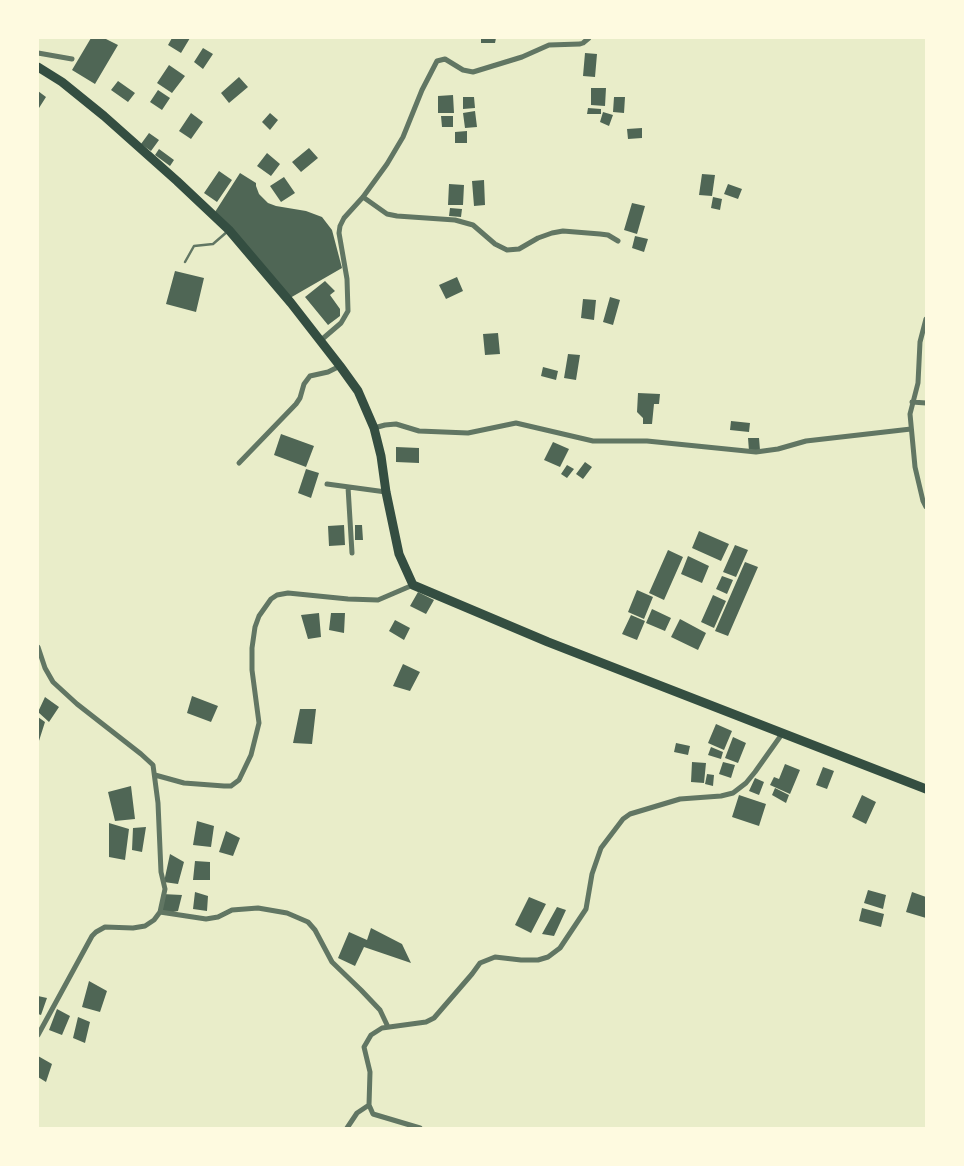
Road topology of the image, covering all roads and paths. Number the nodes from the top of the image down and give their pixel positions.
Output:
1 (589, 38) edge
2 (38, 53) edge
3 (72, 59) dead end
4 (38, 66) edge
5 (363, 198) junction
6 (229, 230) junction
7 (618, 241) dead end
8 (185, 262) dead end
9 (926, 319) edge
10 (320, 341) junction
11 (340, 366) junction
12 (912, 402) junction
13 (926, 403) edge
14 (374, 428) junction
15 (910, 429) junction
16 (239, 463) dead end
17 (327, 484) dead end
18 (348, 487) junction
19 (386, 492) junction
20 (926, 507) edge
21 (352, 553) dead end
22 (413, 585) junction
23 (38, 648) edge
24 (782, 734) junction
25 (155, 775) junction
26 (926, 789) edge
27 (160, 912) junction
28 (388, 1027) junction
29 (38, 1035) edge
30 (369, 1105) junction
31 (347, 1128) edge
32 (420, 1128) edge

1 - 5 street
2 - 3 street
4 - 6 main road
5 - 7 street
5 - 10 street
6 - 8 lane
6 - 10 main road
9 - 12 street
10 - 11 main road
11 - 14 main road
11 - 16 street
12 - 13 street
12 - 15 street
14 - 15 street
14 - 19 main road
15 - 20 street
17 - 18 street
18 - 19 street
18 - 21 street
19 - 22 main road
22 - 24 main road
22 - 25 street
23 - 25 street
24 - 26 main road
24 - 28 street
25 - 27 street
27 - 28 street
27 - 29 street
28 - 30 street
30 - 31 street
30 - 32 street

